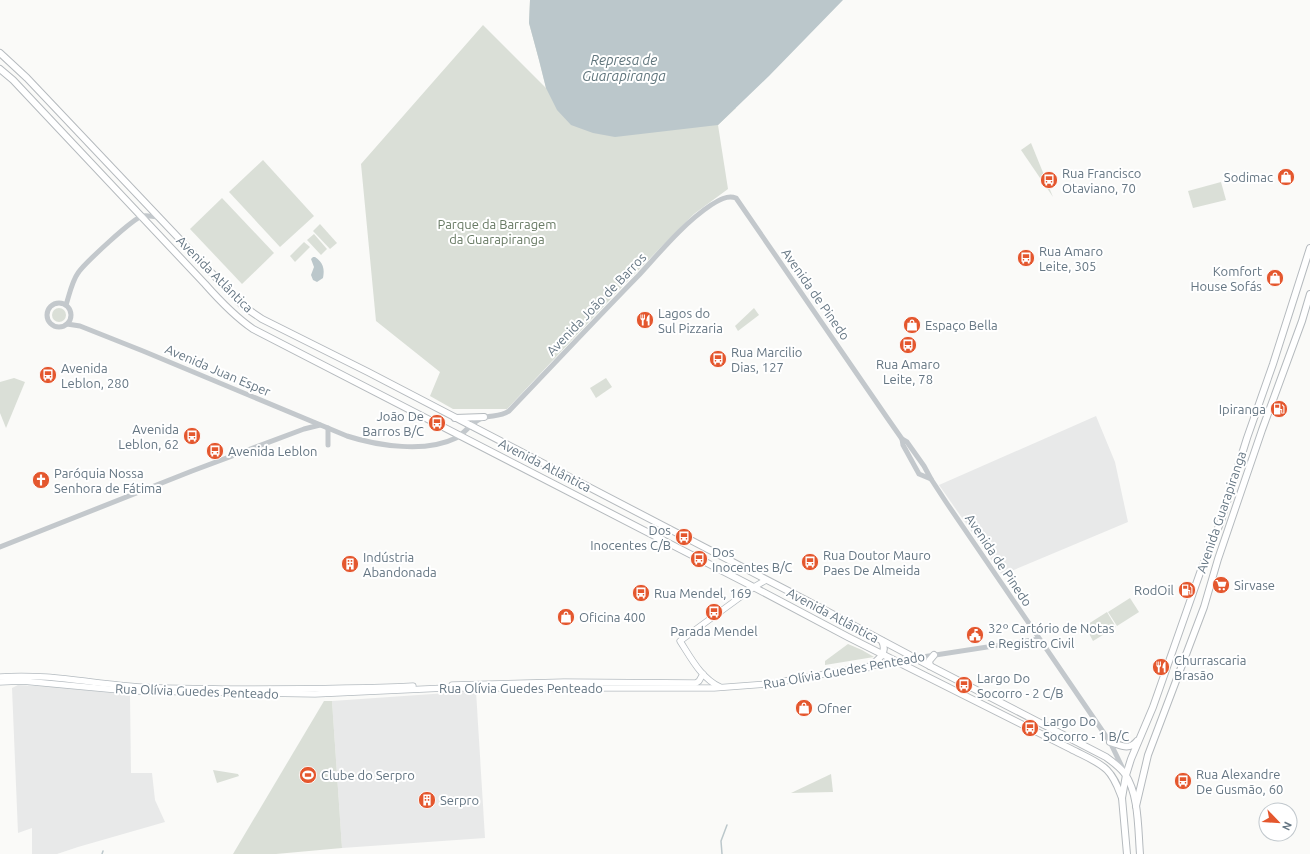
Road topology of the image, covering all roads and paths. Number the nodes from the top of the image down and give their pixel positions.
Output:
1 (0, 53) edge
2 (0, 69) edge
3 (739, 201) joint
4 (141, 216) junction
5 (159, 217) junction
6 (1310, 248) edge
7 (1310, 294) edge
8 (64, 304) junction
9 (71, 318) junction
10 (67, 324) junction
11 (80, 326) junction
12 (484, 417) junction
13 (453, 418) junction
14 (320, 425) junction
15 (469, 426) junction
16 (328, 428) junction
17 (460, 435) junction
18 (902, 440) junction
19 (328, 445) dead end
20 (931, 479) junction
21 (0, 547) edge
22 (766, 580) junction
23 (754, 587) junction
24 (1039, 639) junction
25 (882, 641) junction
26 (882, 654) junction
27 (934, 655) junction
28 (916, 658) junction
29 (897, 662) junction
30 (930, 666) junction
31 (869, 667) junction
32 (703, 674) junction
33 (0, 677) edge
34 (0, 682) edge
35 (122, 688) junction
36 (416, 688) junction
37 (722, 688) junction
38 (1139, 738) junction
39 (1110, 742) junction
40 (1126, 776) junction
41 (1122, 798) junction
42 (1136, 807) junction
43 (1140, 852) edge
44 (1127, 853) edge

1 - 5 main road, Avenida Atlântica
2 - 4 main road, Avenida Atlântica
3 - 12 street, Avenida João de Barros
3 - 18 street, Avenida de Pinedo
4 - 5 street
4 - 8 street
4 - 17 main road, Avenida Atlântica
5 - 13 main road, Avenida Atlântica
6 - 38 main road, Avenida Guarapiranga
7 - 42 main road, Avenida Guarapiranga
8 - 9 street
8 - 10 street
9 - 10 street
9 - 11 street, Avenida Juan Esper
10 - 11 street, Avenida Juan Esper
11 - 14 street, Avenida Juan Esper
12 - 13 main road
12 - 15 street, Avenida João de Barros
13 - 15 main road, Avenida Atlântica
14 - 16 street, Avenida Juan Esper
14 - 21 street
15 - 17 street, Avenida João de Barros
15 - 22 main road, Avenida Atlântica
16 - 17 street, Avenida Juan Esper
16 - 19 street
17 - 23 main road, Avenida Atlântica
18 - 20 street, Avenida de Pinedo
18 - 20 street, Avenida de Pinedo
20 - 24 street, Avenida de Pinedo
22 - 23 main road
22 - 25 main road, Avenida Atlântica
23 - 26 main road, Avenida Atlântica
23 - 32 main road
24 - 27 street, Rua Olívia Guedes Penteado
24 - 39 street, Avenida de Pinedo
25 - 26 main road
25 - 28 main road, Avenida Atlântica
26 - 29 main road, Avenida Atlântica
26 - 31 main road
27 - 28 street, Rua Olívia Guedes Penteado
27 - 30 main road
28 - 29 main road, Rua Olívia Guedes Penteado
28 - 30 main road, Avenida Atlântica
29 - 31 main road, Rua Olívia Guedes Penteado
29 - 41 main road, Avenida Atlântica
30 - 40 main road, Avenida Atlântica
31 - 37 main road, Rua Olívia Guedes Penteado
32 - 36 main road, Rua Olívia Guedes Penteado
32 - 37 main road
33 - 35 main road, Rua Olívia Guedes Penteado
34 - 35 main road, Rua Olívia Guedes Penteado
35 - 36 main road, Rua Olívia Guedes Penteado
36 - 37 main road, Rua Olívia Guedes Penteado
38 - 39 main road
38 - 40 main road, Avenida Guarapiranga
39 - 40 street, Avenida de Pinedo
40 - 41 main road, Avenida Guarapiranga
40 - 42 main road, Avenida Atlântica
41 - 44 main road
42 - 43 main road

